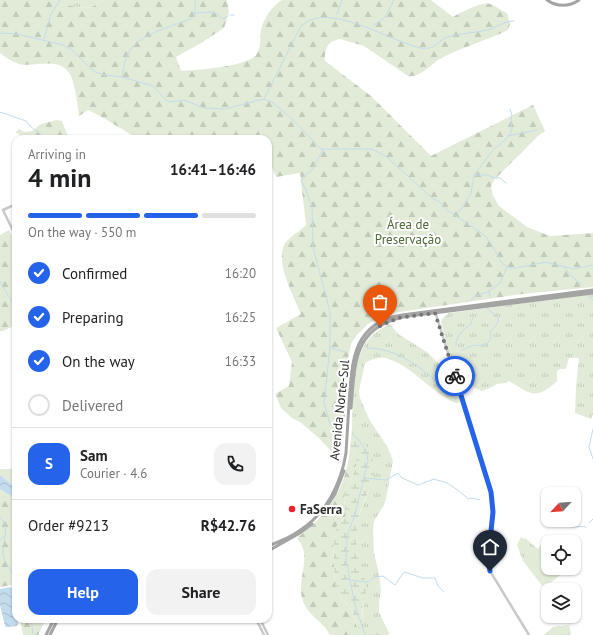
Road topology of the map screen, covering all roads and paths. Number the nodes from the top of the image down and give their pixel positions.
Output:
1 (547, 0) edge
2 (579, 0) edge
3 (12, 206) edge
4 (12, 229) edge
5 (593, 291) edge
6 (435, 311) junction
7 (439, 312) junction
8 (438, 320) junction
9 (272, 544) edge
10 (272, 549) edge
11 (52, 623) edge
12 (56, 623) edge
13 (258, 623) edge
14 (262, 623) edge
15 (46, 635) edge
16 (50, 635) edge
17 (264, 635) edge
18 (268, 635) edge
19 (529, 635) edge

1 - 2 main road
3 - 4 street
5 - 6 main road, Avenida Norte-Sul
5 - 7 main road, Avenida Norte-Sul
6 - 7 main road, Avenida Norte-Sul
6 - 8 street
6 - 9 main road, Avenida Norte-Sul
6 - 10 main road, Avenida Norte-Sul
7 - 8 street
8 - 19 street
11 - 15 main road
12 - 16 main road
13 - 17 street
14 - 18 street

